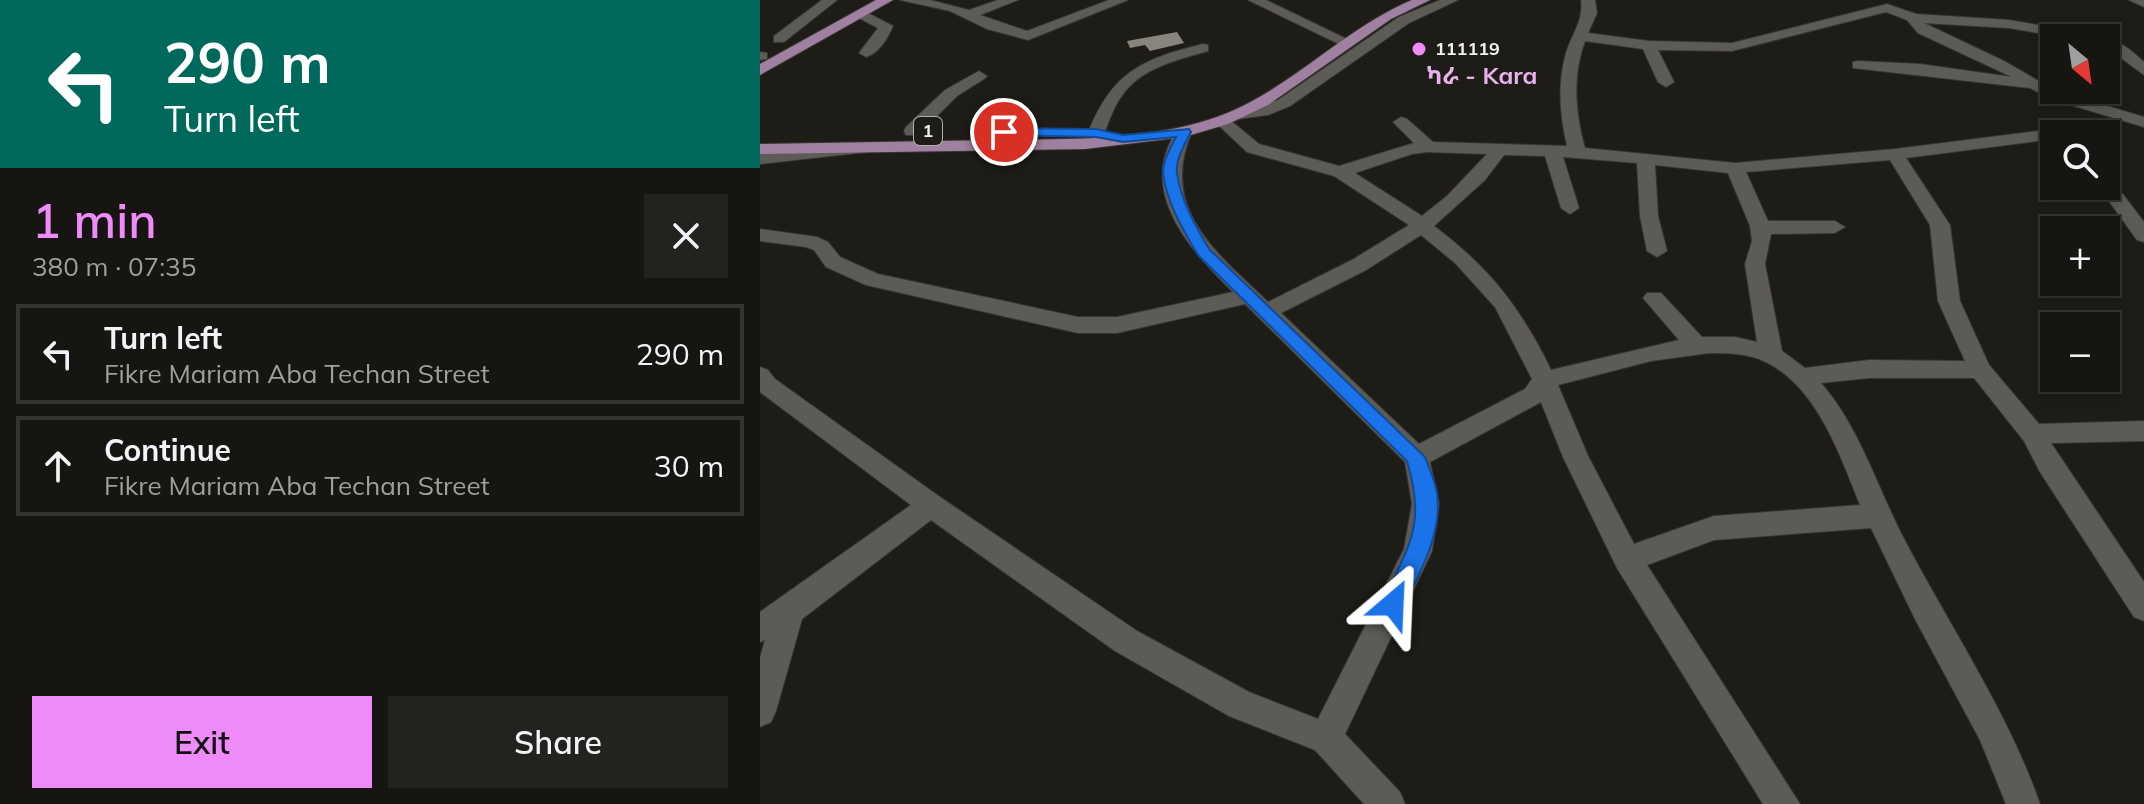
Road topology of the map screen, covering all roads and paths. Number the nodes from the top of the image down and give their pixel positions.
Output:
1 (830, 0) edge
2 (886, 0) edge
3 (907, 0) edge
4 (1011, 0) edge
5 (1121, 0) edge
6 (1255, 0) edge
7 (1423, 0) edge
8 (1451, 0) edge
9 (1588, 0) edge
10 (1882, 0) edge
11 (2136, 0) edge
12 (2144, 3) edge
13 (864, 6) edge
14 (968, 15) junction
15 (1913, 18) junction
16 (2040, 29) edge
17 (1580, 36) junction
18 (785, 39) junction
19 (1346, 42) junction
20 (1649, 45) junction
21 (1203, 48) dead end
22 (2120, 49) edge
23 (866, 53) dead end
24 (760, 56) edge
25 (1858, 65) dead end
26 (2144, 70) edge
27 (979, 76) dead end
28 (1666, 82) dead end
29 (2036, 83) junction
30 (2040, 85) edge
31 (2084, 104) edge
32 (1228, 118) junction
33 (1401, 122) dead end
34 (2144, 122) edge
35 (912, 131) junction
36 (1184, 132) junction
37 (760, 135) edge
38 (2040, 136) edge
39 (1090, 139) junction
40 (871, 146) junction
41 (1428, 147) junction
42 (760, 149) edge
43 (1498, 151) junction
44 (1577, 152) junction
45 (1553, 153) junction
46 (1895, 154) junction
47 (760, 159) edge
48 (1646, 160) junction
49 (1735, 168) junction
50 (1340, 172) junction
51 (2118, 200) edge
52 (1570, 208) dead end
53 (1419, 226) junction
54 (1760, 226) junction
55 (1835, 227) dead end
56 (760, 235) edge
57 (2144, 236) edge
58 (1657, 251) dead end
59 (1248, 296) junction
60 (1654, 298) dead end
61 (1265, 312) junction
62 (1697, 346) junction
63 (1771, 355) junction
64 (1980, 370) junction
65 (1803, 377) junction
66 (1544, 380) junction
67 (762, 383) edge
68 (2144, 431) edge
69 (2033, 434) junction
70 (1416, 457) junction
71 (931, 505) junction
72 (1879, 516) junction
73 (1627, 559) junction
74 (2144, 607) edge
75 (789, 611) junction
76 (760, 628) edge
77 (760, 711) edge
78 (1326, 738) junction
79 (1388, 804) edge
80 (1783, 804) edge
81 (2023, 804) edge

1 - 18 street
2 - 13 main road
3 - 14 street
4 - 14 street
5 - 14 street
6 - 19 street
7 - 19 main road
8 - 32 street
9 - 17 street
10 - 15 street
11 - 12 street
13 - 18 main road
13 - 23 street
13 - 24 main road
15 - 16 street
15 - 20 street
15 - 29 street
17 - 20 street
17 - 44 street
18 - 24 street
19 - 32 main road
20 - 28 street
21 - 39 street
22 - 26 street
25 - 29 street
27 - 35 street
29 - 30 street
31 - 34 street
32 - 36 main road
32 - 50 street
33 - 41 street
35 - 37 main road, 1
35 - 39 main road, 1
36 - 39 main road
36 - 59 street
38 - 46 street
39 - 40 main road, 1
40 - 42 main road, 1
40 - 47 street
41 - 43 street
41 - 50 street
43 - 45 street
43 - 53 street
44 - 45 street
44 - 48 street
45 - 52 street
46 - 49 street
46 - 64 street
48 - 49 street
48 - 58 street
49 - 54 street
50 - 53 street
51 - 57 street
53 - 61 street
53 - 66 street
54 - 55 street
54 - 63 street
56 - 59 street
59 - 61 street
60 - 62 street
61 - 70 street
62 - 63 street
62 - 66 street
63 - 65 street
64 - 65 street
64 - 69 street
65 - 72 street
66 - 70 street
66 - 73 street
67 - 71 street
68 - 69 street
69 - 74 street
70 - 78 street
71 - 75 street
71 - 78 street
72 - 73 street
72 - 81 street
73 - 80 street
75 - 76 street
75 - 77 street
78 - 79 street

